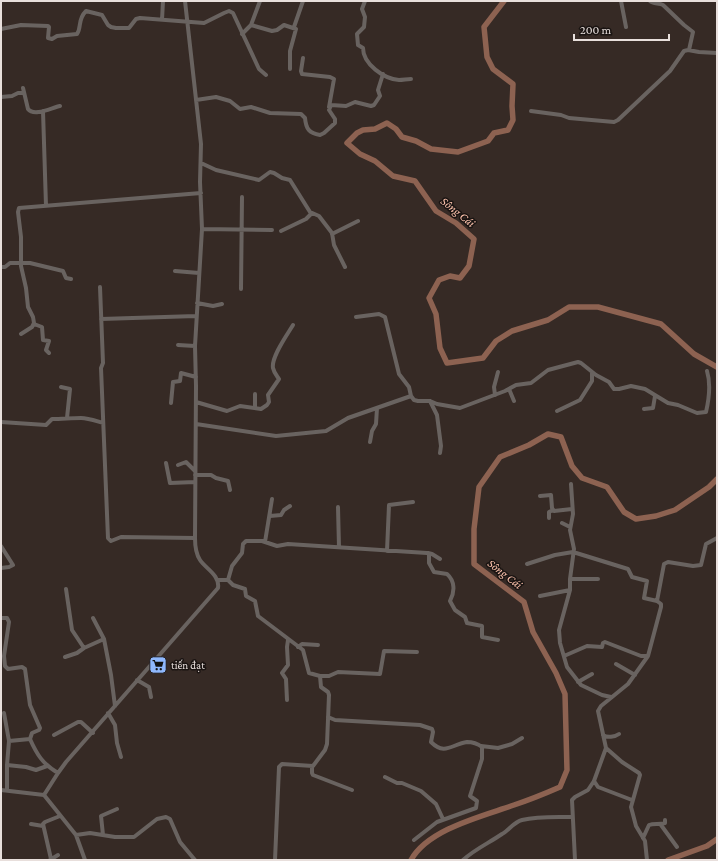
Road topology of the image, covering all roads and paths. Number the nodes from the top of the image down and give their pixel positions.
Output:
1 (163, 1) edge
2 (185, 1) edge
3 (260, 1) edge
4 (303, 1) edge
5 (365, 1) edge
6 (621, 1) edge
7 (650, 1) edge
8 (162, 20) junction
9 (187, 23) junction
10 (251, 25) junction
11 (294, 27) junction
12 (1, 28) edge
13 (626, 28) dead end
14 (242, 34) junction
15 (689, 50) junction
16 (717, 53) edge
17 (303, 58) dead end
18 (290, 69) dead end
19 (383, 74) junction
20 (266, 75) dead end
21 (411, 79) dead end
22 (23, 88) dead end
23 (24, 93) junction
24 (1, 97) edge
25 (196, 100) junction
26 (60, 106) dead end
27 (329, 107) junction
28 (43, 111) junction
29 (531, 111) dead end
30 (201, 163) junction
31 (201, 194) junction
32 (242, 198) dead end
33 (46, 206) junction
34 (312, 213) junction
35 (358, 221) dead end
36 (202, 229) junction
37 (242, 230) junction
38 (272, 230) dead end
39 (280, 231) dead end
40 (332, 234) junction
41 (21, 263) junction
42 (1, 267) edge
43 (345, 267) dead end
44 (174, 272) dead end
45 (199, 273) junction
46 (71, 279) dead end
47 (100, 287) dead end
48 (241, 289) dead end
49 (197, 303) junction
50 (222, 304) dead end
51 (196, 316) junction
52 (356, 317) dead end
53 (101, 319) junction
54 (34, 324) junction
55 (293, 325) dead end
56 (21, 334) dead end
57 (178, 345) dead end
58 (195, 346) junction
59 (49, 353) dead end
60 (592, 371) junction
61 (707, 371) dead end
62 (498, 372) dead end
63 (196, 377) junction
64 (61, 386) dead end
65 (509, 389) junction
66 (255, 394) dead end
67 (495, 395) junction
68 (411, 396) junction
69 (655, 396) junction
70 (430, 401) junction
71 (196, 402) junction
72 (514, 402) dead end
73 (171, 403) dead end
74 (255, 408) junction
75 (377, 408) junction
76 (644, 409) dead end
77 (557, 411) dead end
78 (67, 418) junction
79 (1, 422) edge
80 (103, 423) junction
81 (196, 424) junction
82 (370, 442) dead end
83 (440, 453) dead end
84 (166, 463) dead end
85 (178, 465) dead end
86 (195, 473) junction
87 (195, 482) junction
88 (571, 484) dead end
89 (230, 490) dead end
90 (540, 496) dead end
91 (272, 499) dead end
92 (413, 502) dead end
93 (290, 506) dead end
94 (338, 507) dead end
95 (572, 509) junction
96 (553, 510) junction
97 (270, 516) junction
98 (548, 518) dead end
99 (562, 523) dead end
100 (570, 527) junction
101 (194, 538) junction
102 (717, 538) edge
103 (265, 542) junction
104 (1, 546) edge
105 (339, 547) junction
106 (387, 550) junction
107 (573, 552) junction
108 (428, 554) junction
109 (440, 559) dead end
110 (527, 564) dead end
111 (1, 567) edge
112 (570, 578) junction
113 (598, 579) dead end
114 (218, 580) junction
115 (228, 580) junction
116 (66, 589) dead end
117 (570, 590) junction
118 (540, 596) dead end
119 (657, 601) junction
120 (1, 618) edge
121 (93, 618) dead end
122 (104, 640) junction
123 (288, 640) junction
124 (498, 640) dead end
125 (318, 645) dead end
126 (298, 647) junction
127 (84, 648) junction
128 (417, 652) dead end
129 (564, 656) junction
130 (648, 656) junction
131 (66, 657) dead end
132 (616, 664) dead end
133 (592, 674) dead end
134 (635, 675) junction
135 (320, 676) junction
136 (137, 680) junction
137 (578, 682) junction
138 (151, 697) dead end
139 (611, 697) junction
140 (287, 700) dead end
141 (115, 706) junction
142 (4, 713) dead end
143 (108, 713) junction
144 (328, 716) junction
145 (93, 733) junction
146 (619, 734) dead end
147 (54, 735) dead end
148 (603, 735) junction
149 (522, 738) dead end
150 (30, 739) junction
151 (9, 741) junction
152 (481, 746) junction
153 (606, 748) junction
154 (121, 757) dead end
155 (7, 766) junction
156 (47, 766) junction
157 (312, 766) junction
158 (58, 773) junction
159 (385, 777) dead end
160 (594, 781) junction
161 (1, 790) edge
162 (352, 790) dead end
163 (7, 791) junction
164 (44, 795) junction
165 (632, 800) junction
166 (117, 809) dead end
167 (60, 816) junction
168 (572, 817) junction
169 (443, 819) junction
170 (665, 820) dead end
171 (31, 824) dead end
172 (661, 824) junction
173 (43, 826) junction
174 (76, 835) junction
175 (103, 835) junction
176 (643, 838) junction
177 (414, 840) dead end
178 (676, 847) dead end
179 (58, 855) dead end
180 (50, 860) edge
181 (85, 860) edge
182 (195, 860) edge
183 (275, 860) edge
184 (463, 860) edge
185 (575, 860) edge
186 (647, 860) edge

1 - 8 street
2 - 9 street
3 - 10 street
4 - 11 street
5 - 19 street
6 - 13 street
7 - 15 street
8 - 9 street
8 - 12 street
9 - 14 street
9 - 25 street
10 - 11 street
10 - 14 street
11 - 18 street
14 - 20 street
15 - 16 street
15 - 29 street
17 - 27 street
19 - 21 street
19 - 27 street
22 - 23 street
23 - 24 street
23 - 28 street
25 - 27 street
25 - 30 street
26 - 28 street
28 - 33 street
30 - 31 street
30 - 34 street
31 - 33 street
31 - 36 street
32 - 37 street
33 - 41 street
34 - 39 street
34 - 40 street
35 - 40 street
36 - 37 street
36 - 45 street
37 - 38 street
37 - 48 street
40 - 43 street
41 - 42 street
41 - 46 street
41 - 54 street
44 - 45 street
45 - 49 street
47 - 53 street
49 - 50 street
49 - 51 street
51 - 53 street
51 - 58 street
52 - 68 street
53 - 80 street
54 - 56 street
54 - 59 street
55 - 74 street
57 - 58 street
58 - 63 street
60 - 65 street
60 - 69 street
60 - 77 street
61 - 69 street
62 - 67 street
63 - 71 street
63 - 73 street
64 - 78 street
65 - 67 street
65 - 72 street
66 - 74 street
67 - 70 street
68 - 70 street
68 - 75 street
69 - 76 street
70 - 83 street
71 - 74 street
71 - 81 street
75 - 81 street
75 - 82 street
78 - 79 street
78 - 80 street
80 - 101 street
81 - 86 street
84 - 87 street
85 - 86 street
86 - 87 street
86 - 89 street
87 - 101 street
88 - 95 street
90 - 96 street
91 - 97 street
92 - 106 street
93 - 97 street
94 - 105 street
95 - 96 street
95 - 100 street
96 - 98 street
97 - 103 street
99 - 100 street
100 - 107 street
101 - 114 street
102 - 119 street
103 - 105 street
103 - 115 street
104 - 111 street
105 - 106 street
106 - 108 street
107 - 110 street
107 - 112 street
107 - 119 street
108 - 109 street
108 - 124 street
112 - 113 street
112 - 117 street
114 - 115 street
114 - 136 street
115 - 123 street
116 - 127 street
117 - 118 street
117 - 129 street
119 - 130 street
120 - 150 street
121 - 122 street
122 - 127 street
122 - 141 street
123 - 126 street
123 - 140 street
125 - 126 street
126 - 135 street
127 - 131 street
128 - 135 street
129 - 130 street
129 - 137 street
130 - 134 street
132 - 134 street
133 - 137 street
134 - 139 street
135 - 144 street
136 - 138 street
136 - 141 street
137 - 139 street
139 - 148 street
141 - 143 street
142 - 151 street
143 - 145 street
143 - 154 street
144 - 152 street
144 - 157 street
145 - 147 street
145 - 158 street
146 - 148 street
148 - 153 street
149 - 152 street
150 - 151 street
150 - 156 street
151 - 155 street
152 - 169 street
153 - 160 street
153 - 165 street
155 - 156 street
155 - 163 street
156 - 158 street
157 - 162 street
157 - 183 street
158 - 164 street
159 - 169 street
160 - 165 street
160 - 168 street
161 - 163 street
163 - 164 street
164 - 167 street
165 - 176 street
166 - 175 street
167 - 173 street
167 - 174 street
168 - 184 street
168 - 185 street
169 - 177 street
170 - 172 street
171 - 173 street
172 - 176 street
172 - 178 street
173 - 180 street
174 - 175 street
174 - 181 street
175 - 182 street
176 - 186 street
179 - 180 street

